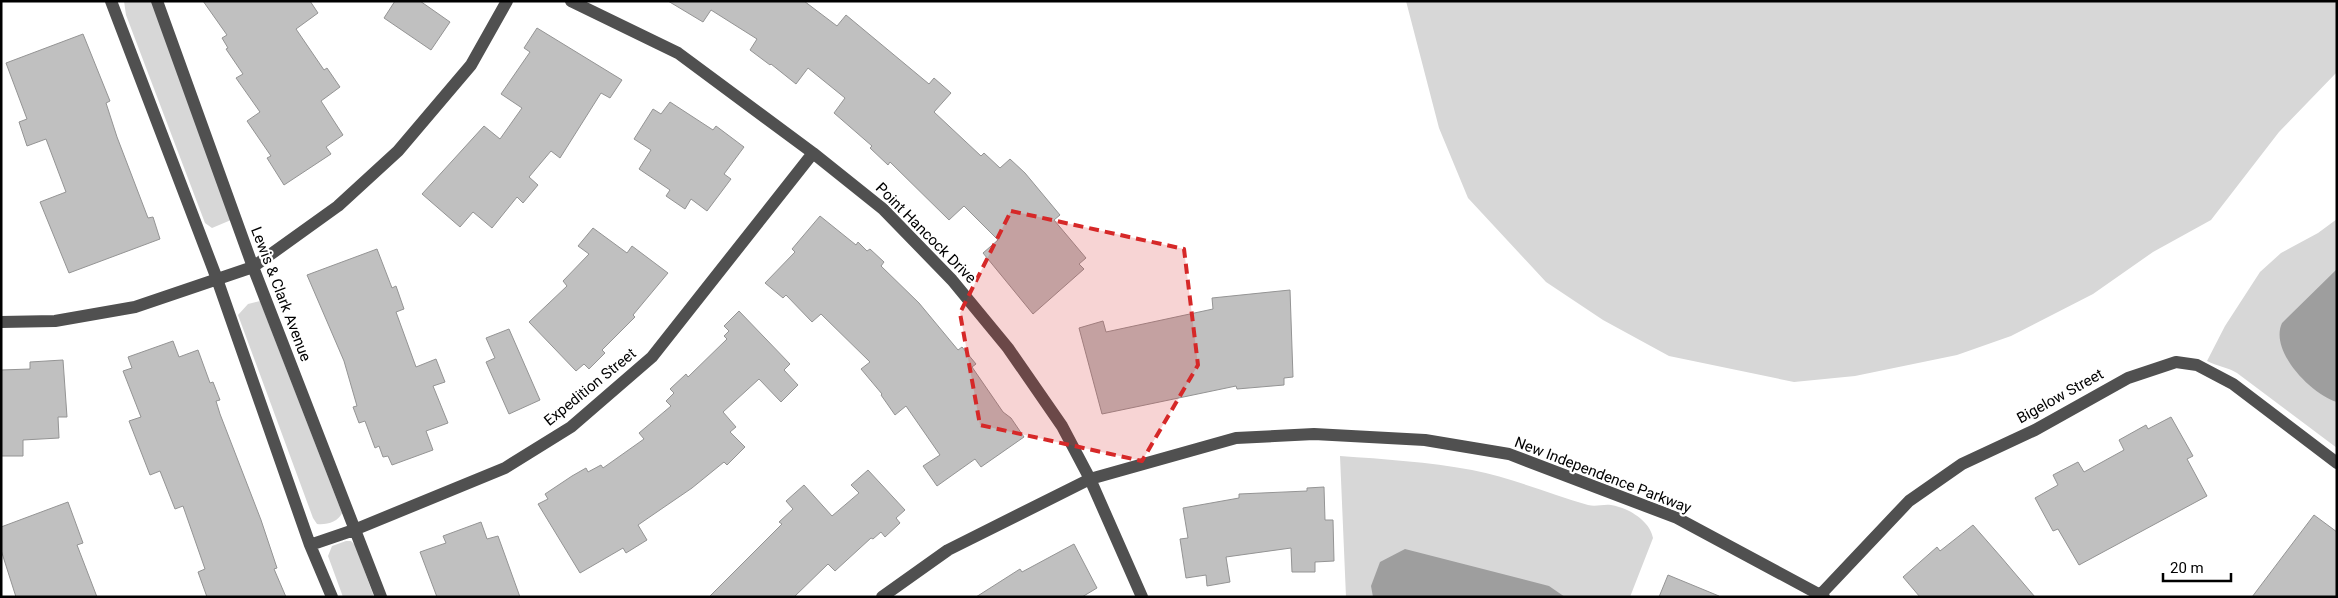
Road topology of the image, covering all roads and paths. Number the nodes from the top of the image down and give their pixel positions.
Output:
1 (111, 1) edge
2 (157, 1) edge
3 (506, 1) edge
4 (571, 1) edge
5 (813, 153) junction
6 (253, 266) junction
7 (217, 279) junction
8 (1, 322) edge
9 (2337, 463) edge
10 (1090, 479) junction
11 (354, 530) junction
12 (310, 544) junction
13 (1823, 595) edge
14 (332, 597) edge
15 (380, 597) edge
16 (882, 597) edge
17 (1142, 597) edge

1 - 7 street
2 - 6 street, Lewis & Clark Avenue
3 - 6 street
4 - 5 street, Point Hancock Drive
5 - 10 street, Point Hancock Drive
5 - 11 street, Expedition Street
6 - 7 street
6 - 11 street, Lewis & Clark Avenue
7 - 8 street
7 - 12 street
9 - 13 street, Bigelow Street
10 - 13 street, New Independence Parkway
10 - 16 street, New Independence Parkway
10 - 17 street, Point Hancock Drive
11 - 12 street, Expedition Street
11 - 15 street, Lewis & Clark Avenue
12 - 14 street

